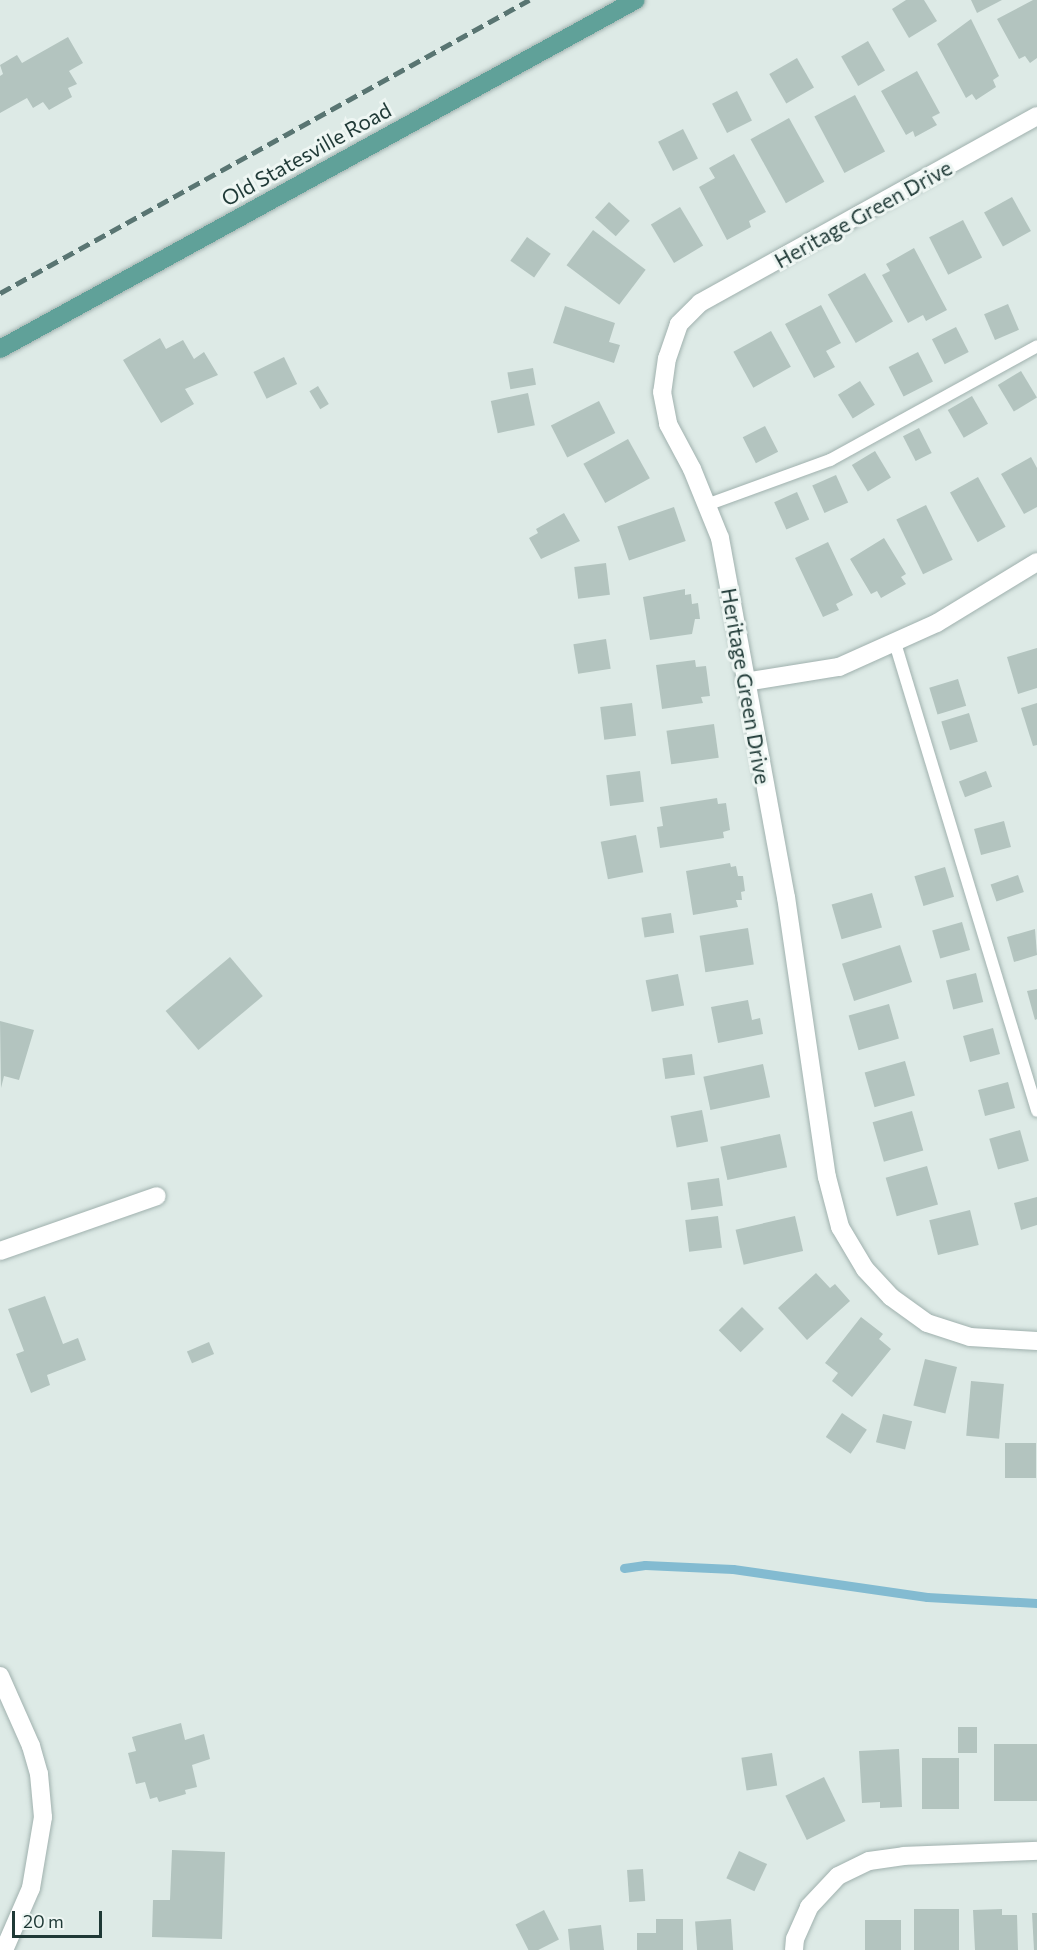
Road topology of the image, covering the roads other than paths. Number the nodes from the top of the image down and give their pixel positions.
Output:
1 (636, 0) edge
2 (1037, 116) edge
3 (1037, 346) edge
4 (0, 349) edge
5 (709, 504) junction
6 (1037, 562) edge
7 (895, 643) junction
8 (745, 682) junction
9 (1037, 1111) edge
10 (158, 1196) dead end
11 (0, 1251) edge
12 (1037, 1341) edge
13 (0, 1676) edge
14 (1037, 1851) edge
15 (4, 1950) edge
16 (794, 1950) edge

1 - 4 main road, Old Statesville Road
2 - 5 street, Heritage Green Drive
3 - 5 lane
5 - 8 street, Heritage Green Drive
6 - 7 street
7 - 8 street
7 - 9 lane
8 - 12 street, Heritage Green Drive
10 - 11 street
13 - 15 street
14 - 16 street

